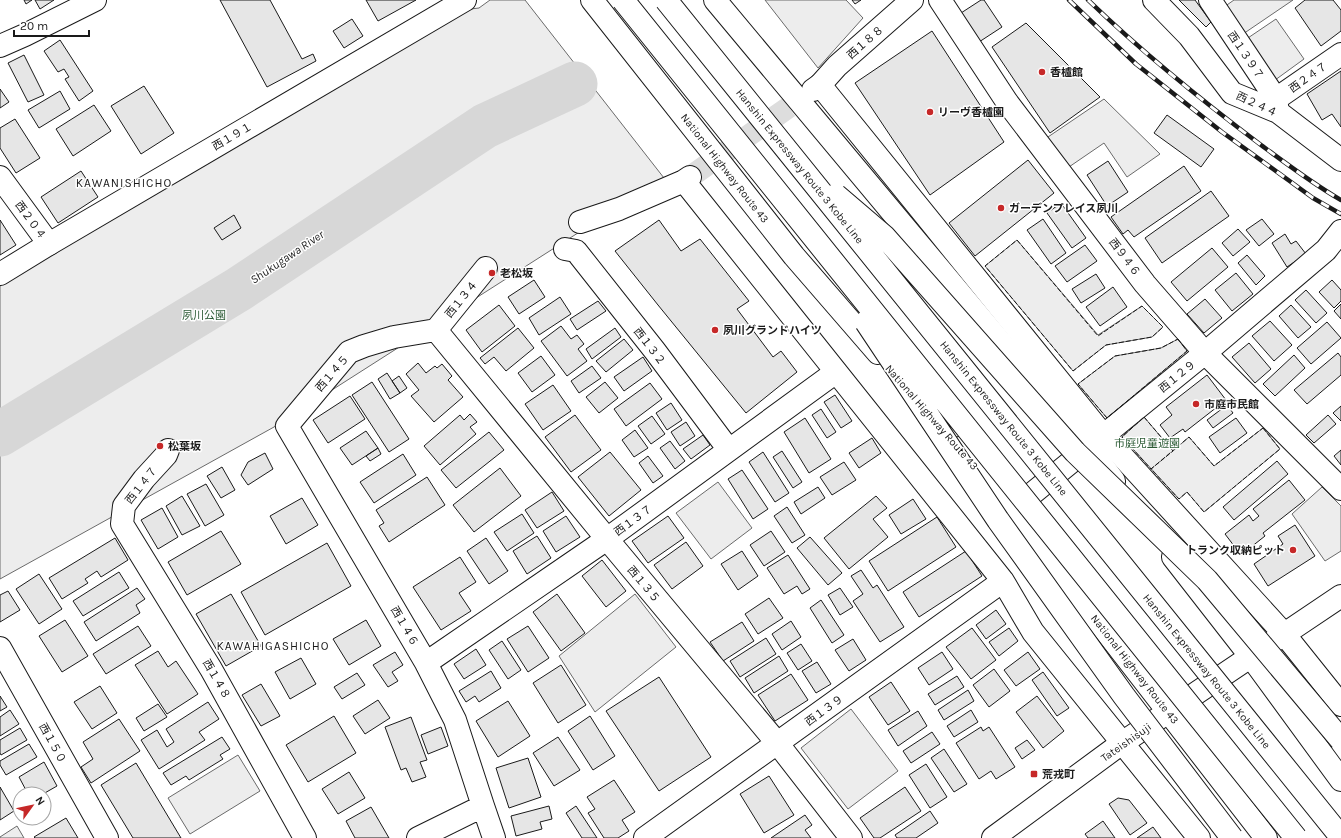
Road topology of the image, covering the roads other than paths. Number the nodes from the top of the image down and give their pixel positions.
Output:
1 (95, 0) edge
2 (465, 0) edge
3 (592, 0) edge
4 (623, 0) edge
5 (666, 0) edge
6 (715, 0) edge
7 (912, 0) edge
8 (1154, 0) edge
9 (1210, 0) edge
10 (944, 2) edge
11 (0, 46) edge
12 (1341, 54) edge
13 (1277, 106) junction
14 (1341, 160) edge
15 (798, 163) junction
16 (0, 177) edge
17 (780, 195) junction
18 (580, 222) dead end
19 (1341, 231) edge
20 (54, 245) junction
21 (565, 248) dead end
22 (1334, 254) edge
23 (486, 268) dead end
24 (0, 274) edge
25 (436, 330) junction
26 (1205, 353) junction
27 (836, 372) junction
28 (287, 426) joint
29 (1096, 441) junction
30 (168, 450) dead end
31 (729, 450) junction
32 (1341, 489) edge
33 (1012, 510) junction
34 (122, 524) joint
35 (606, 539) junction
36 (1003, 581) junction
37 (1341, 596) edge
38 (1285, 635) junction
39 (0, 648) edge
40 (1251, 657) junction
41 (426, 663) junction
42 (1341, 705) edge
43 (1169, 712) junction
44 (1341, 740) edge
45 (1122, 743) junction
46 (778, 744) junction
47 (1341, 780) edge
48 (483, 806) junction
49 (1341, 837) edge
50 (107, 838) edge
51 (305, 838) edge
52 (418, 838) edge
53 (494, 838) edge
54 (645, 838) edge
55 (851, 838) edge
56 (993, 838) edge
57 (1199, 838) edge
58 (1232, 838) edge
59 (1266, 838) edge
60 (1296, 838) edge

1 - 11 main road
2 - 20 main road, 西１９１
3 - 33 main road, National Highway Route 43
4 - 17 main road, bridge
5 - 15 main road, Hanshin Expressway Route 3 Kobe Line, bridge
6 - 29 main road
7 - 29 main road, 西１８８
8 - 13 main road, 西２４４
9 - 13 main road, 西１３９７
10 - 26 main road, 西９４６
12 - 13 main road, 西２４７
13 - 14 main road, 西２４４
15 - 44 main road, bridge
15 - 49 main road, Hanshin Expressway Route 3 Kobe Line, bridge
16 - 20 main road, 西２０４
17 - 58 main road, bridge
17 - 60 main road, bridge
18 - 27 main road
19 - 22 main road, 西１２９
20 - 24 main road, 西１９１
21 - 31 main road, 西１３２
22 - 26 main road, 西１２９
23 - 25 main road, 西１３４
25 - 28 main road, 西１４５
25 - 35 main road, 西１３５
26 - 29 main road, 西１２９
26 - 32 main road, 西９４６
27 - 31 main road, 西１３７
27 - 36 main road
28 - 41 main road, 西１４６
29 - 33 main road, 西１２９
29 - 38 main road
29 - 40 main road
30 - 34 main road, 西１４７
31 - 35 main road, 西１３７
33 - 43 main road, National Highway Route 43
34 - 51 main road, 西１４８
35 - 41 main road, 西１３７
35 - 46 main road, 西１３５
36 - 45 main road
36 - 46 main road, 西１３９
37 - 38 main road, Tateishisuji
38 - 40 main road, Tateishisuji
38 - 42 main road
39 - 50 main road, 西１５０
40 - 43 main road, Tateishisuji
40 - 47 main road
41 - 48 main road, 西１４６
43 - 45 main road, Tateishisuji
43 - 59 main road, National Highway Route 43
45 - 56 main road, Tateishisuji
45 - 57 main road
46 - 54 main road, 西１３９
46 - 55 main road, 西１３５
48 - 52 main road
48 - 53 main road, 西１４６

